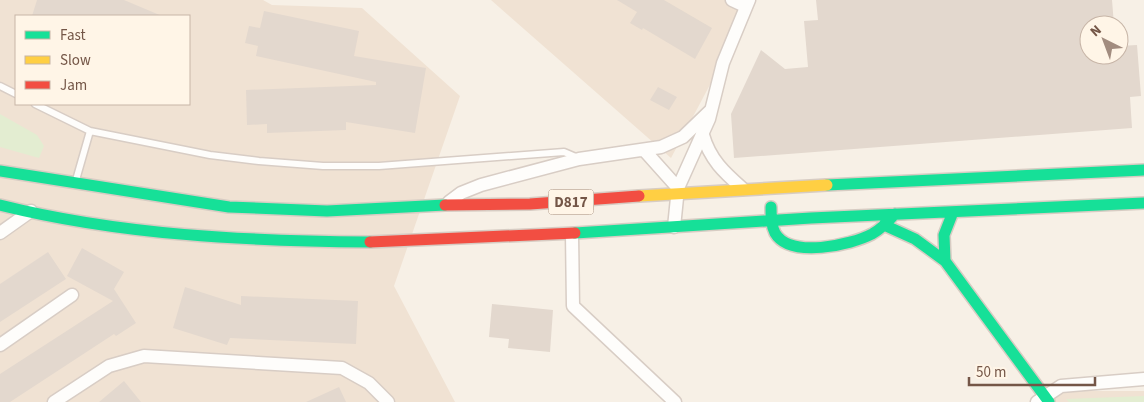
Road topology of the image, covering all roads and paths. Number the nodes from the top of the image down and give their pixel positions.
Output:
1 (732, 0) edge
2 (747, 3) edge
3 (0, 86) edge
4 (15, 94) edge
5 (37, 105) edge
6 (710, 112) junction
7 (90, 131) junction
8 (703, 135) junction
9 (644, 150) junction
10 (579, 159) junction
11 (0, 170) edge
12 (1144, 170) edge
13 (76, 183) junction
14 (772, 188) junction
15 (743, 189) junction
16 (677, 192) junction
17 (1144, 203) edge
18 (0, 205) edge
19 (445, 205) junction
20 (31, 211) junction
21 (953, 212) junction
22 (895, 214) junction
23 (770, 221) junction
24 (884, 225) junction
25 (674, 226) junction
26 (0, 233) edge
27 (572, 234) junction
28 (945, 261) junction
29 (72, 296) dead end
30 (0, 345) edge
31 (1144, 379) edge
32 (1044, 400) edge
33 (54, 402) edge
34 (388, 402) edge
35 (675, 402) edge

1 - 2 street
2 - 6 street
3 - 4 lane
5 - 7 lane
6 - 8 street
6 - 9 street
7 - 10 lane
7 - 13 lane
8 - 15 street
8 - 16 street
9 - 10 street
9 - 16 street
10 - 19 street
11 - 13 main road, D817
12 - 14 main road, D817
13 - 19 main road, D817
14 - 15 main road, D817
14 - 23 main road
15 - 16 main road, D817
16 - 19 main road, D817
16 - 25 street
17 - 21 main road, D817
18 - 20 main road, D817
20 - 26 street
20 - 27 main road, D817
21 - 22 main road, D817
21 - 28 main road
22 - 23 main road, D817
22 - 24 main road
23 - 24 main road
23 - 25 main road, D817
24 - 28 main road
25 - 27 main road, D817
27 - 35 street
28 - 32 main road
29 - 30 street
31 - 32 street
33 - 34 street

